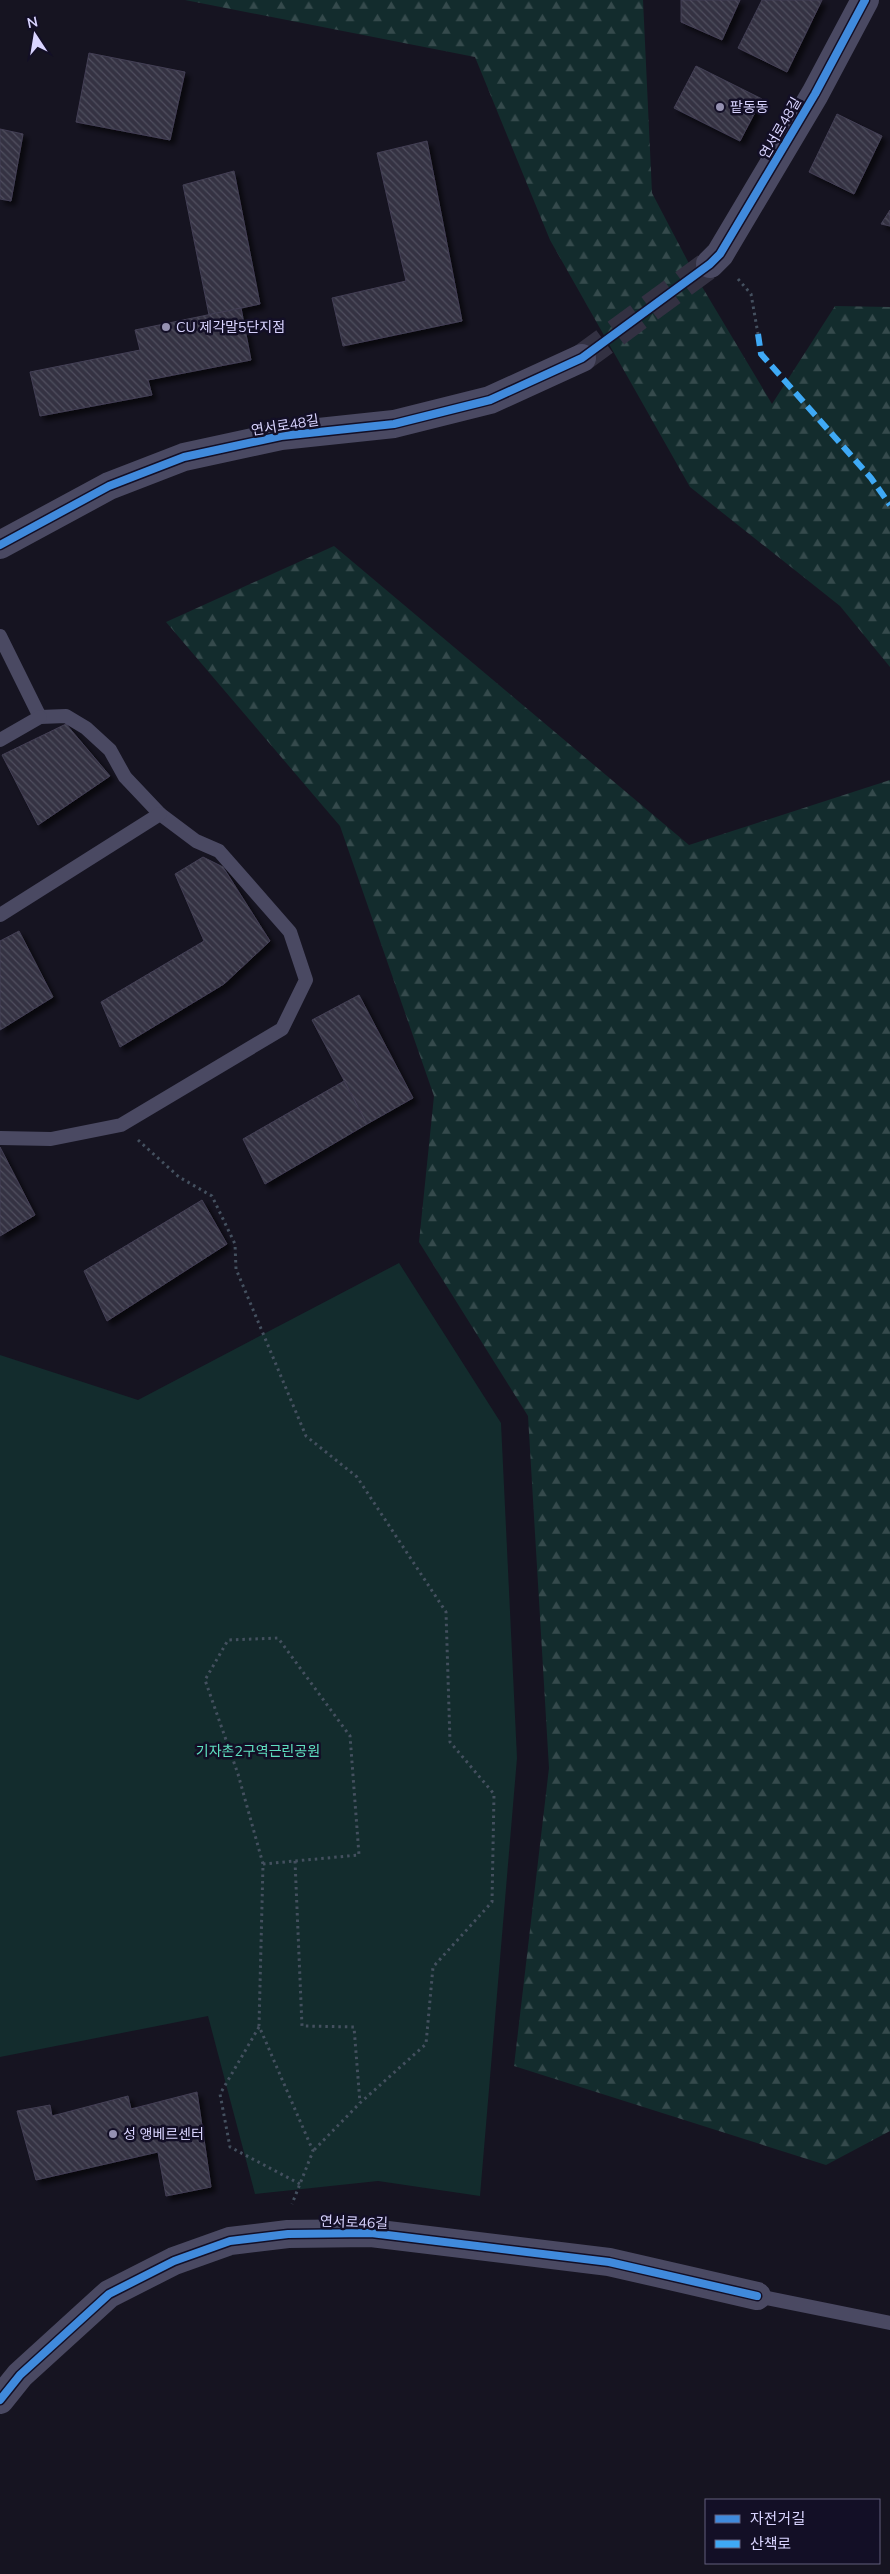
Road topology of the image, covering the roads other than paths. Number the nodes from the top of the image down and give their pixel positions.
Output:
1 (865, 0) edge
2 (710, 264) tunnel mouth
3 (582, 358) tunnel mouth
4 (0, 545) edge
5 (0, 636) edge
6 (40, 717) junction
7 (0, 740) edge
8 (160, 814) junction
9 (0, 914) edge
10 (0, 1138) edge
11 (757, 2296) joint
12 (890, 2323) edge
13 (0, 2400) edge

1 - 2 street, 연서로48길
3 - 4 street, 연서로48길
5 - 6 lane
6 - 7 lane
6 - 8 lane
8 - 9 lane
8 - 10 lane
11 - 12 lane
11 - 13 street, 연서로46길

